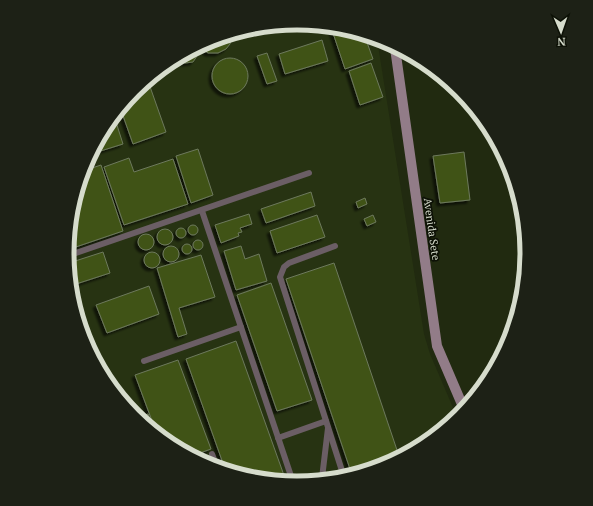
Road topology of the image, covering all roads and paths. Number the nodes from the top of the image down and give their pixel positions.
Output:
1 (396, 53) edge
2 (309, 173) dead end
3 (202, 210) junction
4 (335, 246) dead end
5 (74, 254) edge
6 (241, 326) junction
7 (144, 361) dead end
8 (461, 403) edge
9 (327, 424) junction
10 (278, 438) junction
11 (212, 454) dead end
12 (214, 460) edge
13 (342, 471) edge
14 (322, 474) edge
15 (291, 476) edge

1 - 8 street, Avenida Sete
2 - 3 lane
3 - 5 lane
3 - 6 lane
4 - 9 lane
6 - 7 lane
6 - 10 lane
9 - 10 lane
9 - 13 lane
9 - 14 lane
10 - 15 lane
11 - 12 lane

